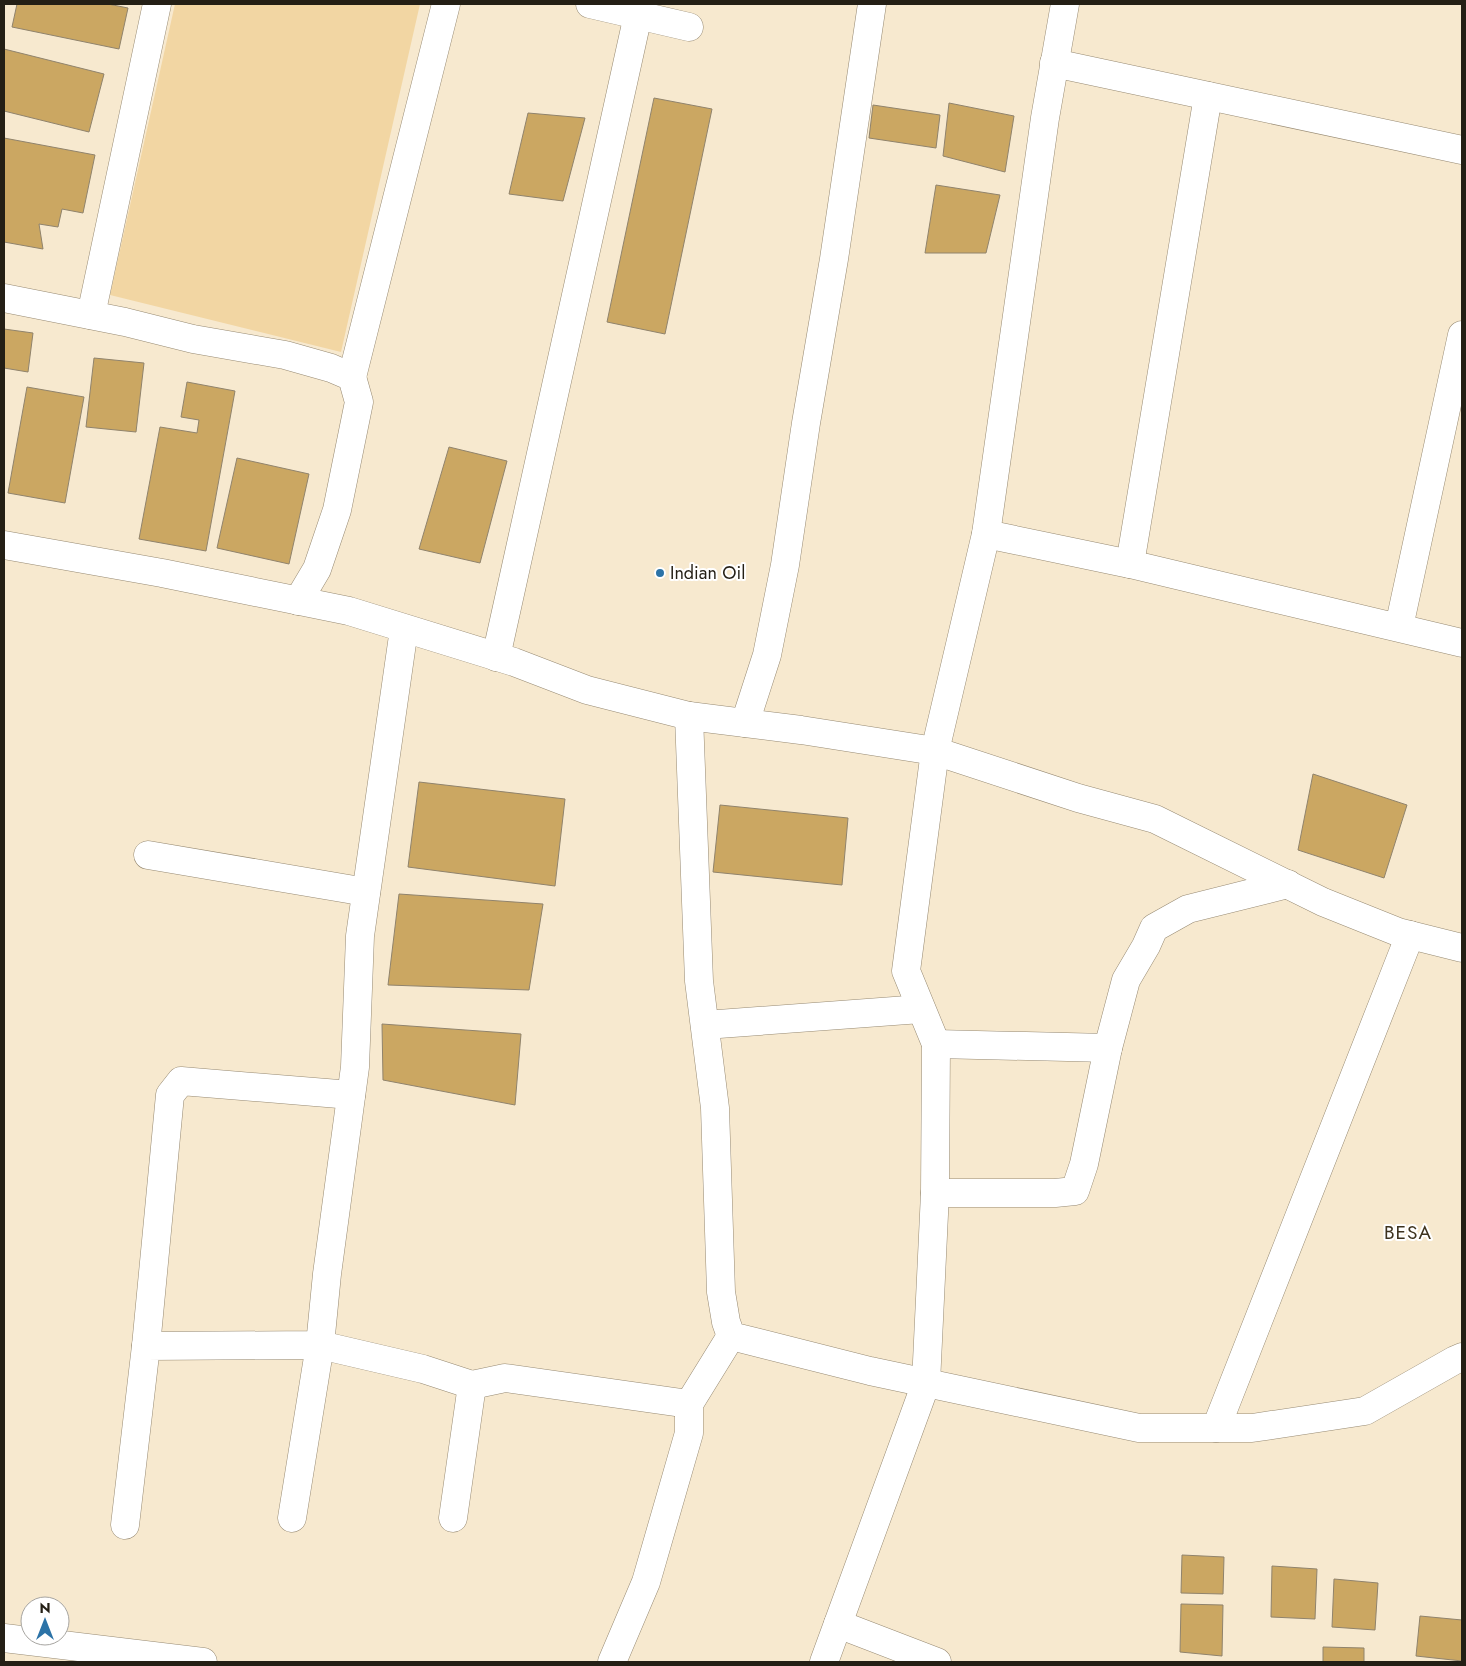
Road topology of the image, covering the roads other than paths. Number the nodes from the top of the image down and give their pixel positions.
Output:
1 (157, 4) edge
2 (446, 4) edge
3 (590, 4) edge
4 (872, 4) edge
5 (1065, 4) edge
6 (638, 15) junction
7 (689, 27) dead end
8 (1054, 64) junction
9 (1208, 96) junction
10 (1462, 150) edge
11 (4, 298) edge
12 (91, 316) junction
13 (1462, 335) edge
14 (352, 376) junction
15 (986, 534) junction
16 (4, 545) edge
17 (1130, 564) junction
18 (298, 601) junction
19 (1399, 628) junction
20 (404, 629) junction
21 (1462, 643) edge
22 (496, 657) junction
23 (689, 716) junction
24 (745, 723) junction
25 (935, 751) junction
26 (148, 855) dead end
27 (1288, 884) junction
28 (366, 892) junction
29 (1410, 935) junction
30 (1462, 948) edge
31 (921, 1009) junction
32 (705, 1025) junction
33 (936, 1044) junction
34 (1108, 1048) junction
35 (351, 1095) junction
36 (935, 1193) junction
37 (731, 1336) junction
38 (320, 1345) junction
39 (146, 1346) junction
40 (1462, 1357) edge
41 (926, 1383) junction
42 (472, 1385) junction
43 (689, 1404) junction
44 (1216, 1428) junction
45 (292, 1518) dead end
46 (453, 1518) dead end
47 (124, 1525) dead end
48 (838, 1624) junction
49 (4, 1638) edge
50 (203, 1662) edge
51 (612, 1662) edge
52 (824, 1662) edge
53 (937, 1662) edge

1 - 12 street
2 - 14 street
3 - 6 street
4 - 24 street
5 - 8 street
6 - 7 street
6 - 22 street
8 - 9 street
8 - 15 street
9 - 10 street
9 - 17 street
11 - 12 street
12 - 14 street
13 - 19 street
14 - 18 street
15 - 17 street
15 - 25 street
16 - 18 street
17 - 19 street
18 - 20 street
19 - 21 street
20 - 22 street
20 - 28 street
22 - 23 street
23 - 24 street
23 - 32 street
24 - 25 street
25 - 27 street
25 - 31 street
26 - 28 street
27 - 29 street
27 - 34 street
28 - 35 street
29 - 30 street
29 - 44 street
31 - 32 street
31 - 33 street
32 - 37 street
33 - 34 street
33 - 36 street
34 - 36 street
35 - 38 street
35 - 39 street
36 - 41 street
37 - 41 street
37 - 43 street
38 - 39 street
38 - 42 street
38 - 45 street
39 - 47 street
40 - 44 street
41 - 44 street
41 - 48 street
42 - 43 street
42 - 46 street
43 - 51 street
48 - 52 street
48 - 53 street
49 - 50 street

